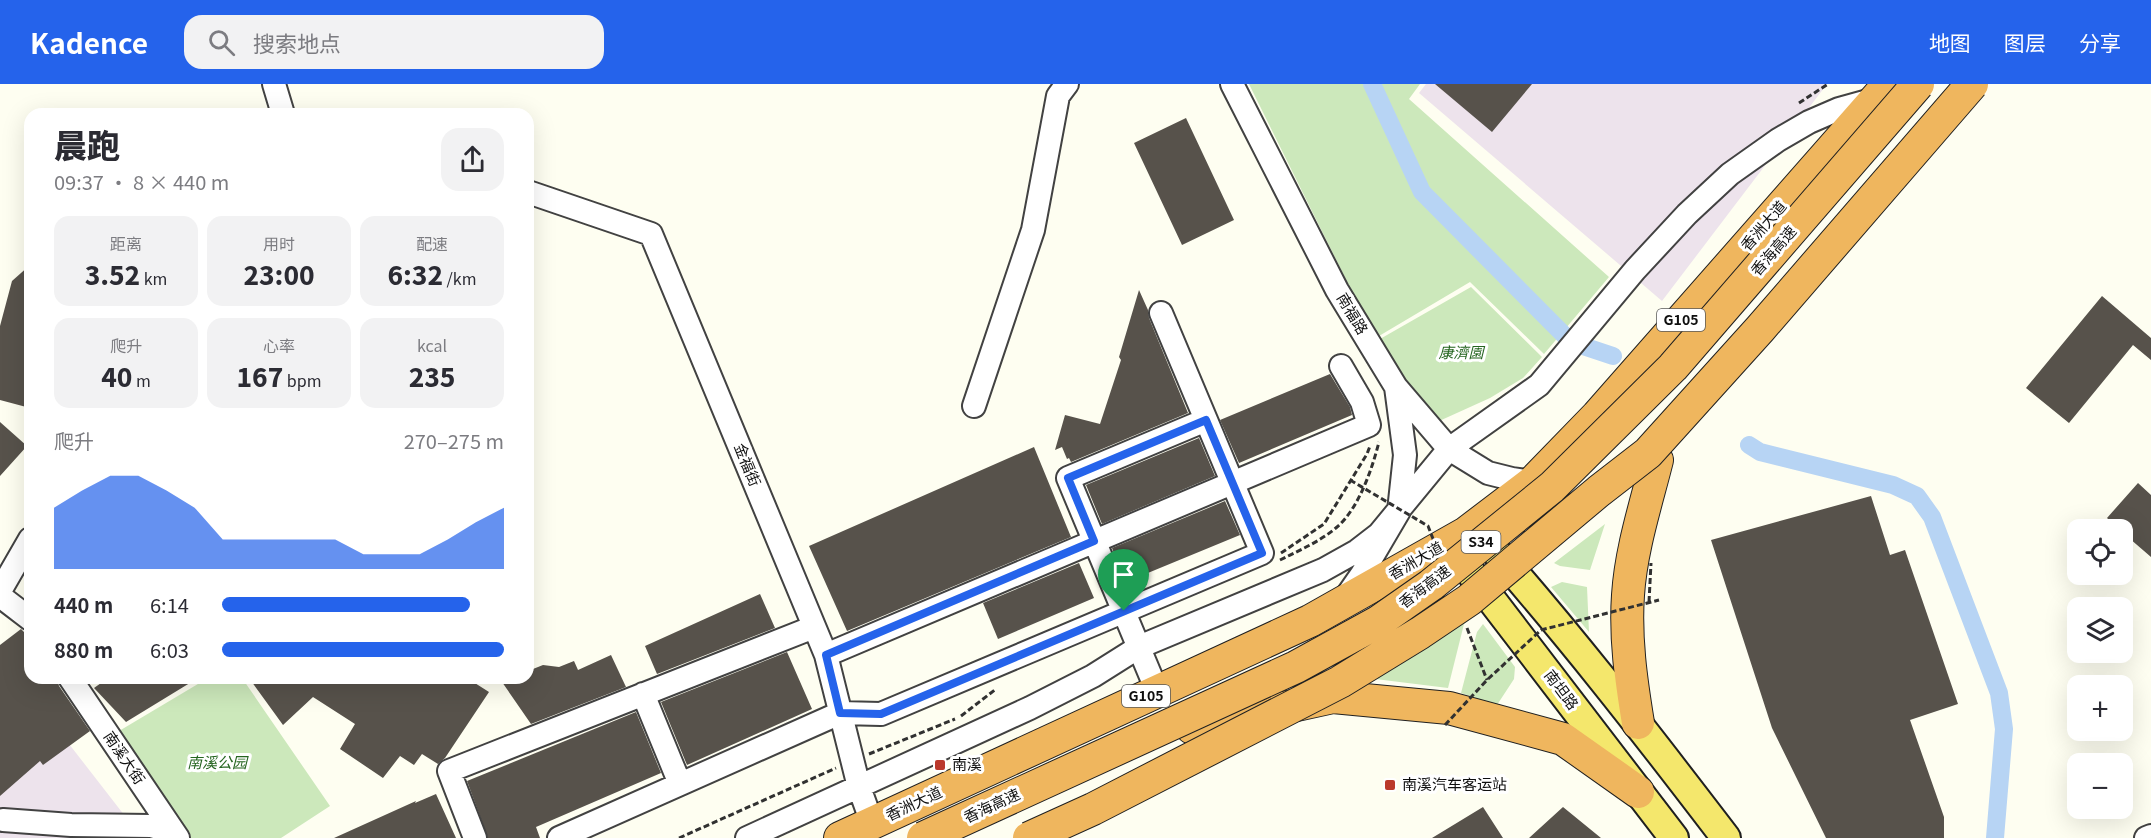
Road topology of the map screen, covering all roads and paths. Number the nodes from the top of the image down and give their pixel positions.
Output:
1 (274, 84) edge
2 (1067, 84) edge
3 (1232, 84) edge
4 (1918, 84) edge
5 (1972, 84) edge
6 (1987, 84) edge
7 (1882, 92) edge
8 (281, 108) edge
9 (534, 194) edge
10 (1161, 313) dead end
11 (1341, 366) dead end
12 (1396, 387) junction
13 (974, 406) dead end
14 (1206, 420) junction
15 (1373, 437) dead end
16 (1449, 449) junction
17 (1657, 460) junction
18 (1533, 482) junction
19 (1232, 483) junction
20 (1400, 511) junction
21 (1474, 526) junction
22 (1094, 541) junction
23 (1448, 543) junction
24 (24, 549) edge
25 (1275, 557) dead end
26 (1651, 563) dead end
27 (1511, 568) junction
28 (1480, 585) junction
29 (0, 594) edge
30 (1659, 600) dead end
31 (1648, 602) junction
32 (1342, 603) junction
33 (1124, 611) junction
34 (24, 614) edge
35 (814, 627) junction
36 (1138, 647) junction
37 (826, 655) junction
38 (74, 684) edge
39 (1157, 691) junction
40 (643, 694) junction
41 (840, 713) junction
42 (1638, 723) junction
43 (1445, 725) dead end
44 (1192, 728) junction
45 (680, 784) junction
46 (859, 787) junction
47 (1638, 792) junction
48 (1, 819) edge
49 (872, 823) junction
50 (176, 835) edge
51 (2151, 836) edge
52 (475, 838) edge
53 (559, 838) edge
54 (747, 838) edge
55 (840, 838) edge
56 (923, 838) edge
57 (948, 838) edge
58 (1029, 838) edge
59 (1674, 838) edge
60 (1726, 838) edge
61 (2146, 838) edge

1 - 8 street
2 - 13 street
3 - 12 street, 南福路
4 - 56 highway, 香海高速 / S34, bridge
5 - 58 highway, S34, bridge
6 - 17 highway
7 - 16 street
7 - 18 highway, 香洲大道 / G105
9 - 35 street, 金福街
10 - 14 street
11 - 19 street
12 - 16 street, 南福路
12 - 20 street
14 - 19 street
14 - 22 street
15 - 25 path
16 - 18 street, 南福路
16 - 20 street
17 - 27 highway
17 - 42 highway
18 - 21 highway, 香洲大道 / G105
19 - 22 street
19 - 33 street
20 - 32 street
20 - 36 street
21 - 23 highway, 香洲大道 / G105
21 - 27 main road
22 - 33 street
22 - 37 street
23 - 28 main road, 南坦路
23 - 32 highway, 香洲大道 / G105
24 - 29 street
26 - 31 path, bridge
27 - 28 highway
27 - 42 main road
28 - 44 highway
28 - 47 main road, 南坦路
29 - 34 street
30 - 31 path, bridge
31 - 43 path, bridge
32 - 39 highway, 香洲大道 / G105
33 - 36 street
33 - 41 street
35 - 37 street, 金福街
35 - 40 street
36 - 39 street
36 - 46 street
37 - 41 street, 金福街
38 - 50 street, 南溪大街
39 - 49 highway, 香洲大道 / G105
40 - 45 street
40 - 52 street
41 - 45 street
41 - 46 street, 金福街
42 - 60 main road
44 - 47 highway
44 - 57 highway
45 - 53 street
46 - 49 street, 金福街
46 - 54 street
47 - 59 main road, 南坦路
48 - 50 street
49 - 55 highway, 香洲大道 / G105
51 - 61 street

